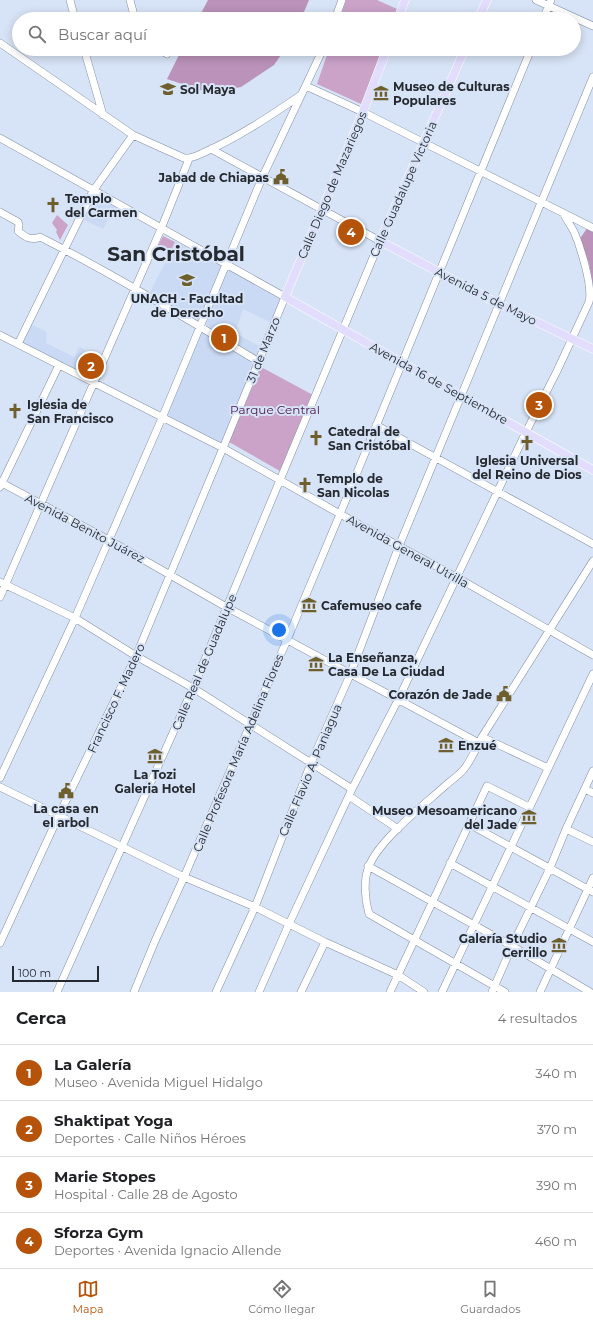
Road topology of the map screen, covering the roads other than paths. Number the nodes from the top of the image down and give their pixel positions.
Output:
1 (70, 0) edge
2 (130, 0) edge
3 (342, 0) edge
4 (405, 0) edge
5 (487, 0) edge
6 (536, 0) edge
7 (549, 3) edge
8 (73, 12) edge
9 (133, 12) edge
10 (338, 12) edge
11 (401, 12) edge
12 (481, 12) edge
13 (566, 12) edge
14 (581, 20) edge
15 (593, 26) edge
16 (0, 43) edge
17 (12, 51) edge
18 (19, 56) edge
19 (86, 56) edge
20 (320, 56) edge
21 (384, 56) edge
22 (462, 56) edge
23 (528, 56) edge
24 (593, 77) edge
25 (306, 86) junction
26 (301, 94) junction
27 (363, 112) junction
28 (103, 115) junction
29 (133, 135) junction
30 (0, 138) edge
31 (423, 142) junction
32 (211, 149) junction
33 (189, 159) junction
34 (481, 172) junction
35 (262, 178) junction
36 (93, 191) junction
37 (541, 202) junction
38 (321, 210) junction
39 (0, 212) edge
40 (564, 214) junction
41 (592, 227) edge
42 (161, 229) junction
43 (380, 241) junction
44 (64, 249) junction
45 (226, 265) junction
46 (438, 272) junction
47 (134, 289) junction
48 (592, 295) edge
49 (285, 297) junction
50 (499, 304) junction
51 (200, 326) junction
52 (343, 330) junction
53 (0, 335) edge
54 (571, 338) junction
55 (18, 344) junction
56 (593, 349) edge
57 (259, 362) junction
58 (402, 363) junction
59 (59, 365) junction
60 (94, 381) junction
61 (462, 396) junction
62 (162, 418) junction
63 (376, 425) junction
64 (526, 432) junction
65 (223, 448) junction
66 (435, 458) junction
67 (593, 470) edge
68 (281, 480) junction
69 (1, 484) edge
70 (498, 491) junction
71 (41, 505) junction
72 (340, 514) junction
73 (109, 540) junction
74 (593, 544) edge
75 (399, 546) junction
76 (593, 561) edge
77 (171, 574) junction
78 (456, 577) junction
79 (3, 583) edge
80 (0, 598) edge
81 (228, 608) junction
82 (74, 618) junction
83 (550, 629) junction
84 (287, 640) junction
85 (593, 655) edge
86 (136, 656) junction
87 (593, 674) edge
88 (350, 675) junction
89 (194, 688) junction
90 (398, 700) junction
91 (250, 724) junction
92 (480, 740) junction
93 (311, 763) junction
94 (548, 768) junction
95 (593, 771) edge
96 (0, 778) edge
97 (0, 787) edge
98 (585, 789) junction
99 (351, 793) junction
100 (593, 793) edge
101 (529, 808) junction
102 (59, 815) junction
103 (469, 824) junction
104 (566, 828) junction
105 (398, 829) junction
106 (593, 842) edge
107 (511, 847) junction
108 (122, 848) junction
109 (450, 863) junction
110 (368, 866) junction
111 (550, 868) junction
112 (184, 877) junction
113 (593, 878) edge
114 (493, 886) junction
115 (590, 890) edge
116 (432, 901) junction
117 (255, 907) junction
118 (530, 907) junction
119 (288, 924) junction
120 (474, 925) junction
121 (569, 929) junction
122 (414, 940) junction
123 (325, 942) junction
124 (593, 942) edge
125 (0, 943) edge
126 (512, 946) junction
127 (455, 964) junction
128 (551, 969) junction
129 (398, 975) junction
130 (493, 989) edge
131 (57, 992) edge
132 (134, 992) edge
133 (216, 992) edge
134 (259, 992) edge
135 (301, 992) edge
136 (390, 992) edge
137 (424, 992) edge
138 (442, 992) edge
139 (505, 992) edge
140 (540, 992) edge
141 (590, 992) edge

1 - 8 street
2 - 9 street
3 - 10 street
4 - 11 main road
5 - 12 main road
6 - 7 street
7 - 13 street
14 - 15 street
16 - 17 street
18 - 28 street
19 - 28 street
20 - 25 street
21 - 27 main road, Calle Diego de Mazariegos
22 - 31 main road, Calle Guadalupe Victoria
23 - 34 street, Calle Profesora María Adelina Flores
24 - 37 street, Calle Flavio A. Paniagua
25 - 26 street
25 - 27 street
26 - 32 street
26 - 35 street
27 - 31 street
27 - 38 main road, Calle Diego de Mazariegos
28 - 29 street
29 - 33 street
29 - 36 street
30 - 36 street
31 - 34 street
31 - 43 main road, Calle Guadalupe Victoria
32 - 33 street
32 - 35 street
33 - 42 street
34 - 37 street
34 - 46 street, Calle Profesora María Adelina Flores
35 - 38 street
35 - 45 street
36 - 42 street
36 - 44 street
37 - 40 street
37 - 50 street, Calle Flavio A. Paniagua
38 - 43 street
38 - 49 main road, Calle Diego de Mazariegos
39 - 44 street
40 - 41 street
40 - 48 street
42 - 45 street
42 - 47 street
43 - 46 main road, Avenida 5 de Mayo
43 - 52 street, Calle Guadalupe Victoria
44 - 47 street
44 - 55 street
45 - 49 street
45 - 51 street
46 - 50 main road, Avenida 5 de Mayo
46 - 58 street, Calle Profesora María Adelina Flores
47 - 51 street
47 - 60 street
48 - 54 street
49 - 52 main road, Avenida 16 de Septiembre
49 - 57 street, 31 de Marzo
50 - 54 main road, Avenida 5 de Mayo
50 - 61 street, Calle Flavio A. Paniagua
51 - 57 street
51 - 62 street
52 - 58 main road, Avenida 16 de Septiembre
52 - 68 street, Calle Real de Guadalupe
53 - 55 street, Avenida General Utrilla
54 - 56 main road, Avenida 5 de Mayo
54 - 64 street
55 - 59 street, Avenida General Utrilla
57 - 65 street, 31 de Marzo
58 - 61 main road, Avenida 16 de Septiembre
58 - 63 street, Calle Profesora María Adelina Flores
59 - 60 street, Avenida General Utrilla
59 - 69 street
60 - 62 street, Avenida General Utrilla
60 - 71 street
61 - 64 main road, Avenida 16 de Septiembre
61 - 66 street, Calle Flavio A. Paniagua
62 - 65 street, Avenida General Utrilla
62 - 73 street
63 - 66 street
63 - 72 street, Calle Profesora María Adelina Flores
64 - 67 main road, Avenida 16 de Septiembre
64 - 70 street
65 - 68 street, Avenida General Utrilla
65 - 77 street, Francisco F. Madero
66 - 70 street
66 - 75 street, Calle Flavio A. Paniagua
68 - 72 street, Avenida General Utrilla
68 - 81 street, Calle Real de Guadalupe
69 - 71 street, Avenida Benito Juárez
70 - 74 street
70 - 78 street
71 - 73 street, Avenida Benito Juárez
71 - 79 street
72 - 75 street, Avenida General Utrilla
72 - 84 street, Calle Profesora María Adelina Flores
73 - 77 street, Avenida Benito Juárez
73 - 82 street
75 - 78 street, Avenida General Utrilla
75 - 88 street, Calle Flavio A. Paniagua
76 - 83 street
77 - 81 street, Avenida Benito Juárez
77 - 86 street, Francisco F. Madero
78 - 83 street, Avenida General Utrilla
78 - 90 street
79 - 80 street
79 - 82 street
81 - 84 street, Avenida Benito Juárez
81 - 89 street, Calle Real de Guadalupe
82 - 86 street
82 - 96 street
83 - 85 street, Avenida General Utrilla
83 - 92 street
84 - 88 street, Avenida Benito Juárez
84 - 91 street, Calle Profesora María Adelina Flores
86 - 89 street
86 - 102 street, Francisco F. Madero
87 - 94 street
88 - 90 street, Avenida Benito Juárez
88 - 93 street, Calle Flavio A. Paniagua
89 - 91 street
89 - 108 street, Calle Real de Guadalupe
90 - 92 street, Avenida Benito Juárez
90 - 99 street
91 - 93 street
91 - 112 street, Calle Profesora María Adelina Flores
92 - 94 street, Avenida Benito Juárez
92 - 105 street
93 - 99 street
93 - 117 street, Calle Flavio A. Paniagua
94 - 101 street
95 - 98 street
97 - 102 street
98 - 100 street
98 - 104 street
99 - 105 street
99 - 119 street
101 - 103 street
101 - 107 street
102 - 108 street
102 - 125 street, Francisco F. Madero
103 - 107 street
103 - 109 street
104 - 106 street
104 - 111 street
105 - 110 street
107 - 111 street
107 - 114 street
108 - 112 street
108 - 131 street, Calle Real de Guadalupe
109 - 114 street
109 - 116 street
110 - 116 street
110 - 122 street
111 - 115 street
111 - 118 street
112 - 117 street
112 - 132 street, Calle Profesora María Adelina Flores
113 - 115 street
114 - 118 street
114 - 120 street
115 - 121 street
116 - 120 street
116 - 122 street
117 - 119 street
117 - 133 street, Calle Flavio A. Paniagua
118 - 121 street
118 - 126 street
119 - 123 street
119 - 134 street
120 - 126 street
120 - 127 street
121 - 124 street
121 - 128 street
122 - 127 street
122 - 129 street
123 - 129 street
123 - 135 street
126 - 128 street
126 - 130 street
127 - 130 street
127 - 138 street
128 - 140 street
128 - 141 street
129 - 136 street
129 - 137 street
130 - 139 street

